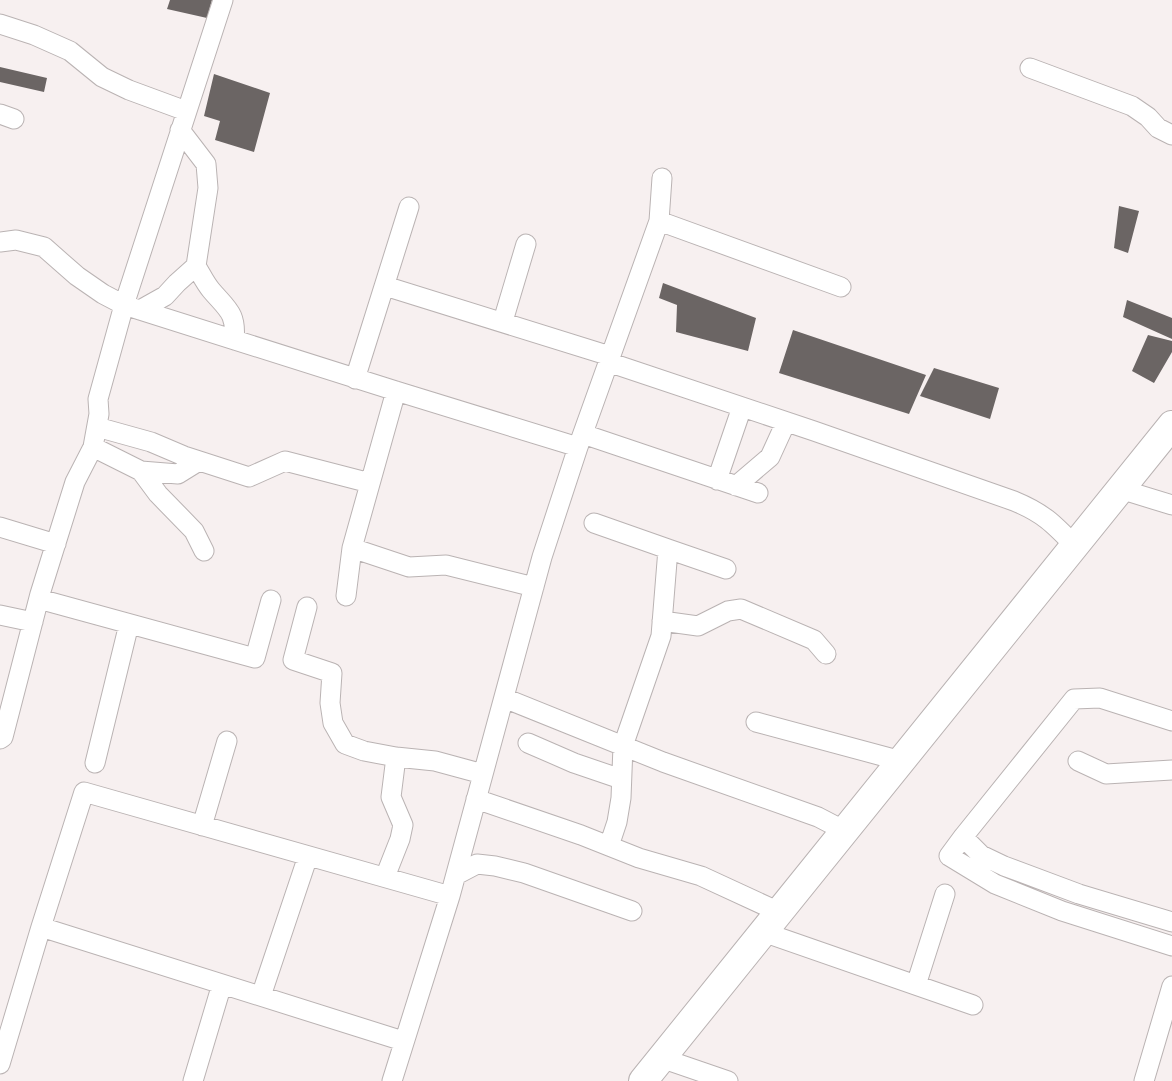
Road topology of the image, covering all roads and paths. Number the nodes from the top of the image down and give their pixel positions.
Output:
1 (223, 0) edge
2 (0, 24) edge
3 (1030, 68) dead end
4 (186, 111) junction
5 (180, 130) junction
6 (1172, 135) edge
7 (662, 178) dead end
8 (410, 207) dead end
9 (659, 221) junction
10 (0, 242) edge
11 (526, 244) dead end
12 (196, 266) junction
13 (385, 286) junction
14 (841, 286) dead end
15 (132, 307) junction
16 (503, 321) junction
17 (234, 340) junction
18 (609, 359) junction
19 (355, 379) junction
20 (396, 391) junction
21 (742, 407) junction
22 (786, 422) junction
23 (1172, 425) edge
24 (97, 427) junction
25 (580, 441) junction
26 (93, 447) junction
27 (199, 461) junction
28 (141, 471) junction
29 (717, 480) junction
30 (370, 483) junction
31 (736, 486) junction
32 (1120, 489) junction
33 (758, 493) dead end
34 (1172, 505) edge
35 (594, 523) dead end
36 (0, 527) edge
37 (56, 544) junction
38 (1075, 546) junction
39 (352, 548) junction
40 (668, 549) junction
41 (204, 551) dead end
42 (382, 558) junction
43 (726, 569) dead end
44 (349, 572) junction
45 (534, 587) junction
46 (346, 596) dead end
47 (39, 599) junction
48 (271, 600) dead end
49 (307, 607) dead end
50 (0, 615) edge
51 (662, 621) junction
52 (33, 622) junction
53 (128, 624) junction
54 (826, 654) dead end
55 (504, 698) junction
56 (1172, 721) edge
57 (756, 722) dead end
58 (1, 738) edge
59 (227, 741) dead end
60 (528, 743) dead end
61 (623, 746) junction
62 (396, 757) junction
63 (901, 761) junction
64 (1078, 761) dead end
65 (95, 763) dead end
66 (1172, 769) edge
67 (483, 774) junction
68 (621, 779) junction
69 (476, 799) junction
70 (202, 825) junction
71 (845, 831) junction
72 (962, 837) junction
73 (609, 846) junction
74 (308, 856) junction
75 (456, 875) junction
76 (385, 877) junction
77 (945, 894) dead end
78 (450, 896) junction
79 (632, 911) dead end
80 (771, 922) junction
81 (1172, 922) edge
82 (41, 927) junction
83 (1172, 946) edge
84 (222, 984) junction
85 (916, 985) junction
86 (1172, 986) edge
87 (261, 996) junction
88 (972, 1004) dead end
89 (403, 1041) junction
90 (661, 1058) junction
91 (0, 1064) edge
92 (193, 1081) edge
93 (392, 1081) edge
94 (643, 1081) edge
95 (728, 1081) edge
96 (1144, 1081) edge

1 - 4 street
2 - 4 street
3 - 6 street
4 - 5 street
5 - 12 street
5 - 15 street
7 - 9 street
8 - 13 street
9 - 14 street
9 - 18 street
10 - 15 street
11 - 16 street
12 - 15 street
12 - 17 street
13 - 16 street
13 - 19 street
15 - 17 street
15 - 24 street
16 - 18 street
17 - 19 street
18 - 21 street
18 - 25 street
19 - 20 street
20 - 25 street
20 - 30 street
21 - 22 street
21 - 29 street
22 - 31 street
22 - 38 street
23 - 32 street
24 - 26 street
24 - 27 street
25 - 29 street
25 - 45 street
26 - 28 street
26 - 37 street
27 - 28 street
27 - 30 street
28 - 41 street
29 - 31 street
30 - 39 street
31 - 33 street
32 - 34 street
32 - 38 street
35 - 40 street
36 - 37 street
37 - 47 street
38 - 63 street
39 - 42 street
39 - 44 street
40 - 43 street
40 - 51 street
42 - 44 street
42 - 45 street
44 - 46 street
45 - 55 street
47 - 52 street
47 - 53 street
48 - 53 street
49 - 62 street
50 - 52 street
51 - 54 street
51 - 61 street
52 - 58 street
53 - 65 street
55 - 61 street
55 - 67 street
56 - 72 street
57 - 63 street
59 - 70 street
60 - 68 street
61 - 68 street
61 - 71 street
62 - 67 street
62 - 76 street
63 - 71 street
64 - 66 street
67 - 69 street
68 - 73 street
69 - 73 street
69 - 75 street
70 - 74 street
70 - 82 street
71 - 80 street
72 - 81 street
72 - 83 street
73 - 80 street
74 - 76 street
74 - 87 street
75 - 78 street
75 - 79 street
76 - 78 street
77 - 85 street
78 - 89 street
80 - 85 street
80 - 90 street
82 - 84 street
82 - 91 street
84 - 87 street
84 - 92 street
85 - 88 street
86 - 96 street
87 - 89 street
89 - 93 street
90 - 94 street
90 - 95 street

